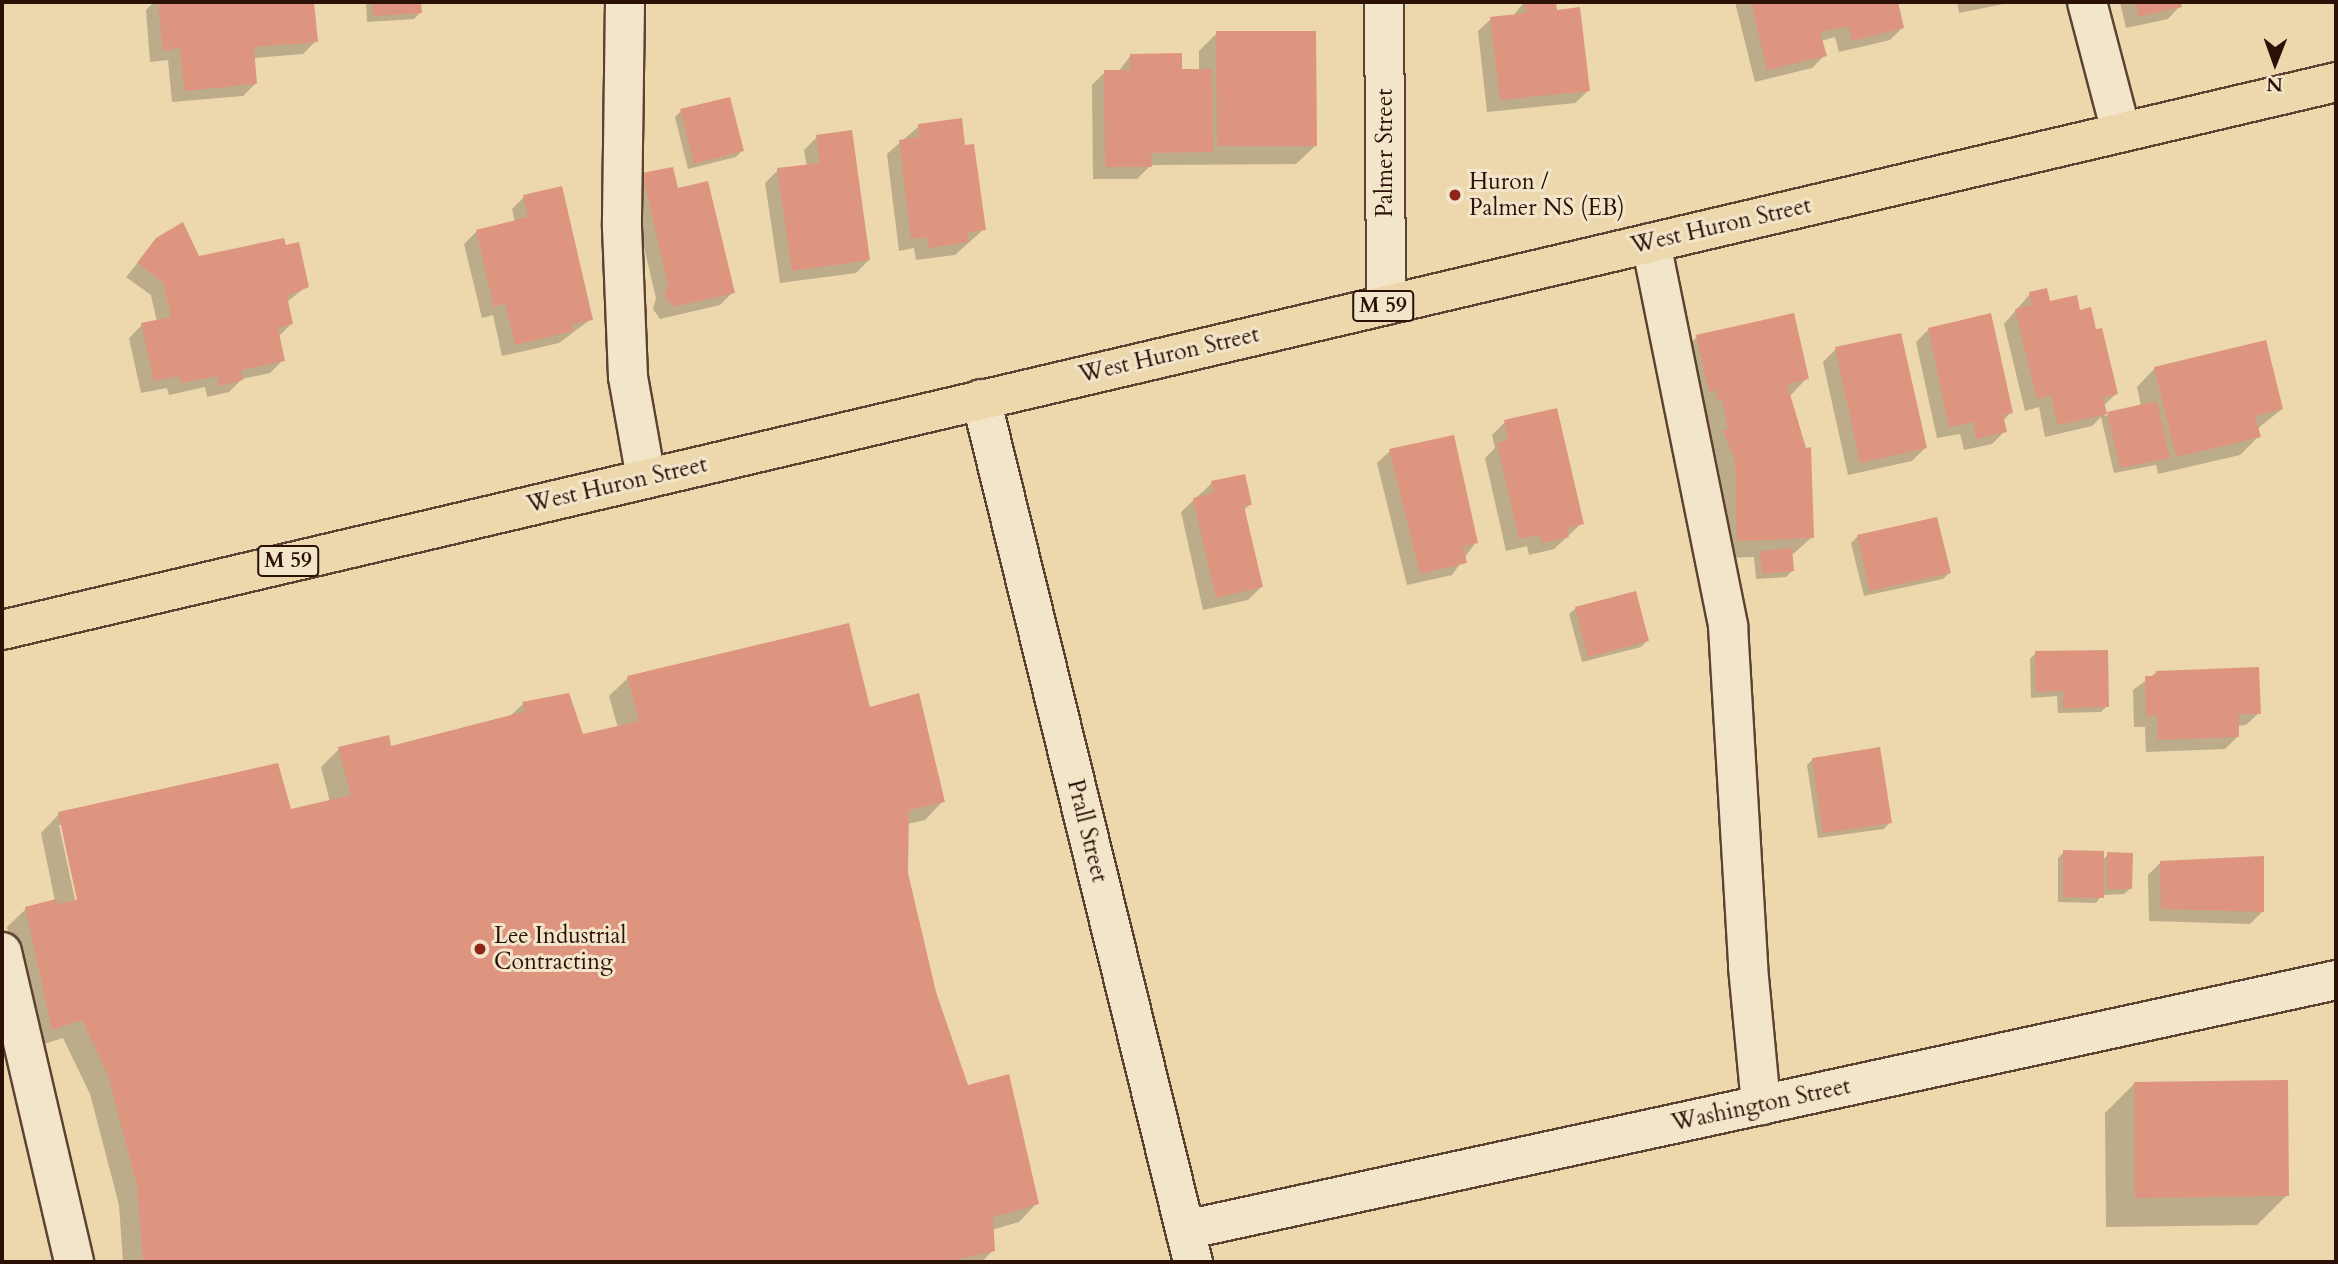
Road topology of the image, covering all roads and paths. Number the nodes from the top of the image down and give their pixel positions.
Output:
1 (625, 2) edge
2 (1384, 2) edge
3 (2087, 2) edge
4 (2336, 82) edge
5 (2121, 132) junction
6 (1651, 243) junction
7 (1386, 305) junction
8 (981, 399) junction
9 (646, 478) junction
10 (2, 630) edge
11 (2, 952) edge
12 (2336, 979) edge
13 (1761, 1105) junction
14 (1189, 1246) edge
15 (74, 1262) edge

1 - 9 street
2 - 7 street, Palmer Street
3 - 5 street
4 - 5 highway, West Huron Street / M 59
5 - 6 highway, West Huron Street / M 59
6 - 7 highway, West Huron Street / M 59
6 - 13 street
7 - 8 highway, West Huron Street / M 59
8 - 9 highway, West Huron Street / M 59
8 - 14 street, Prall Street
9 - 10 highway, West Huron Street / M 59
11 - 15 street
12 - 13 street, Washington Street
13 - 14 street, Washington Street

